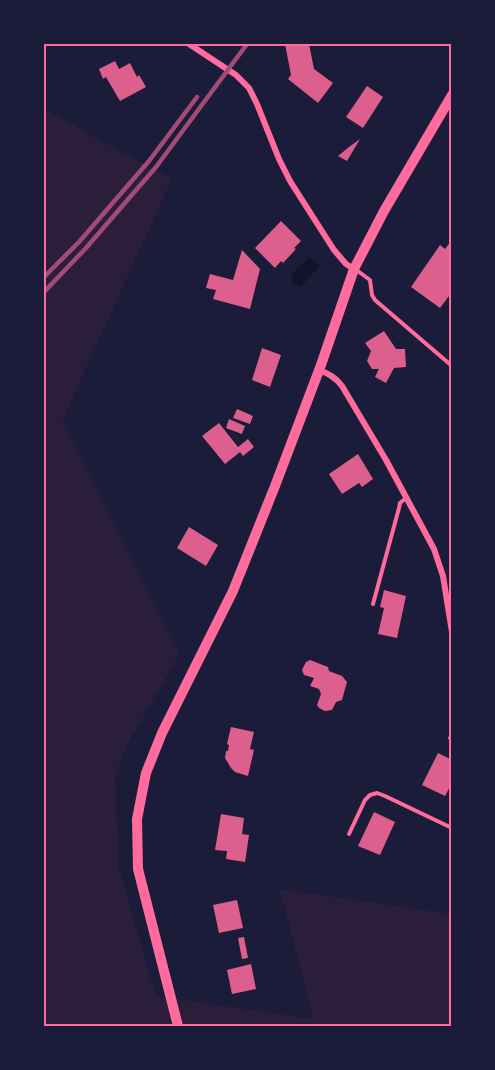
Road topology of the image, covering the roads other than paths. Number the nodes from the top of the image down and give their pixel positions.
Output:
1 (189, 44) edge
2 (452, 95) edge
3 (354, 269) junction
4 (452, 366) edge
5 (319, 370) junction
6 (406, 498) junction
7 (452, 574) edge
8 (443, 576) junction
9 (448, 593) edge
10 (373, 604) dead end
11 (452, 632) edge
12 (452, 828) edge
13 (350, 834) dead end
14 (177, 1026) edge

1 - 3 street
2 - 3 main road
3 - 4 lane
3 - 5 main road
5 - 6 street
5 - 14 main road
6 - 8 street
6 - 10 lane
7 - 8 street
8 - 9 street
9 - 11 street
12 - 13 lane

